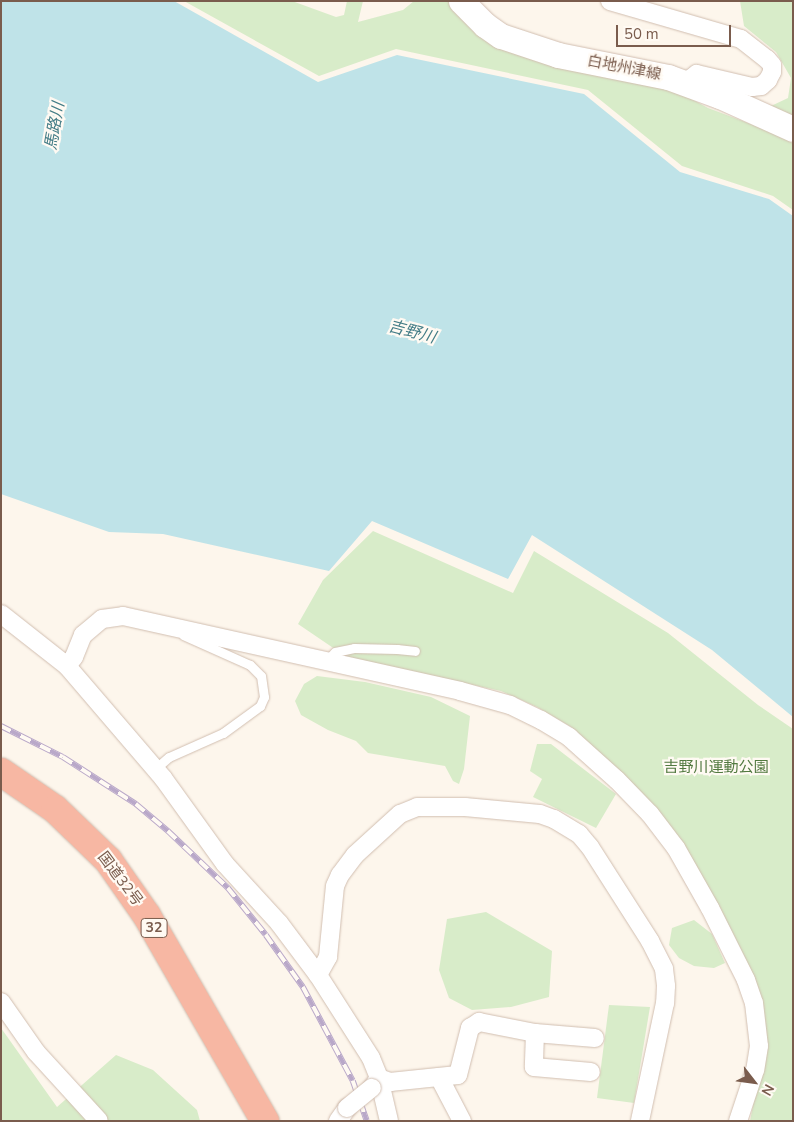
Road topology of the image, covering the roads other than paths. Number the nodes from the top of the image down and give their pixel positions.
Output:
1 (461, 1) edge
2 (610, 1) edge
3 (655, 8) edge
4 (684, 83) junction
5 (793, 129) edge
6 (1, 614) edge
7 (177, 627) junction
8 (415, 652) dead end
9 (327, 660) junction
10 (67, 666) junction
11 (155, 769) junction
12 (1, 772) edge
13 (318, 975) junction
14 (1, 1002) edge
15 (535, 1034) junction
16 (595, 1038) dead end
17 (591, 1072) dead end
18 (439, 1077) junction
19 (375, 1083) junction
20 (342, 1115) edge
21 (99, 1121) edge
22 (265, 1121) edge
23 (389, 1121) edge
24 (462, 1121) edge
25 (640, 1121) edge
26 (738, 1121) edge

1 - 4 main road, 白地州津線
2 - 3 street
3 - 4 street
4 - 5 main road, 白地州津線
6 - 10 street
7 - 9 street
7 - 10 street
7 - 11 lane
8 - 9 lane
9 - 26 street
10 - 11 street
11 - 13 street
12 - 22 highway, 国道32号 / 32
13 - 19 street
13 - 25 street
14 - 21 street
15 - 16 street
15 - 17 street
15 - 18 street
18 - 19 street
18 - 24 street
19 - 20 street, bridge
19 - 23 street

